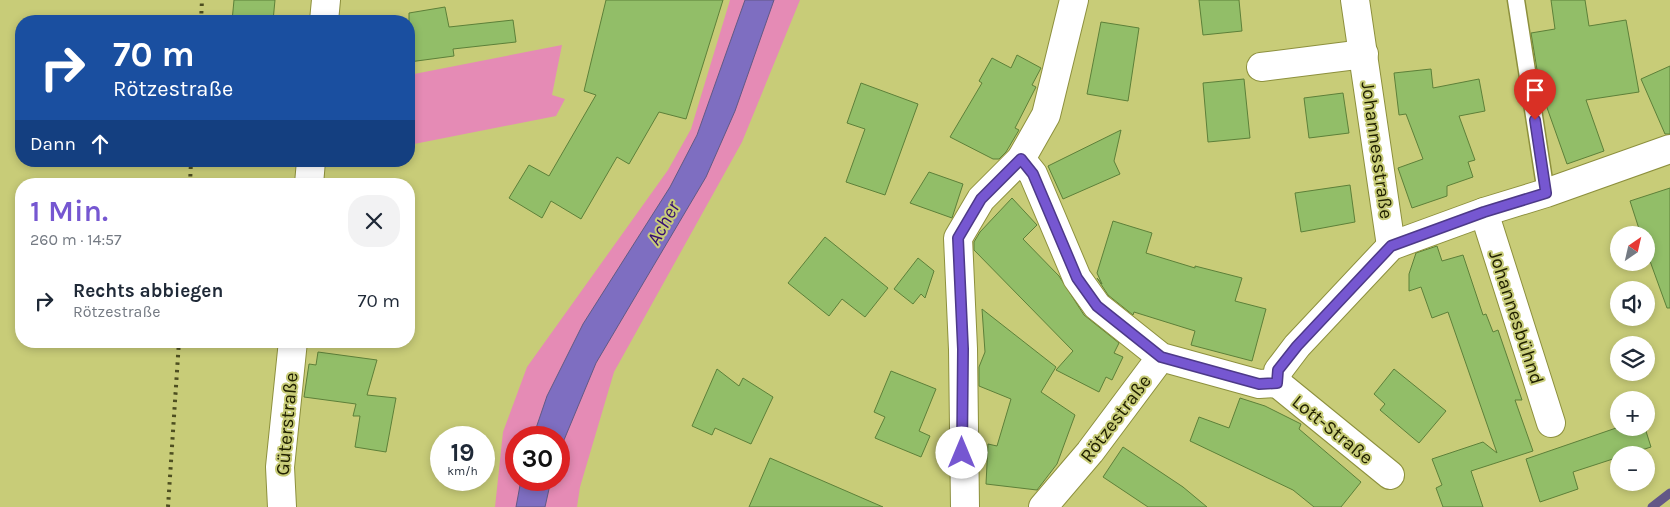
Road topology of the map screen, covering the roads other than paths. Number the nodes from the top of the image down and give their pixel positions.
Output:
1 (1074, 0) edge
2 (1356, 0) edge
3 (1516, 0) edge
4 (1364, 54) junction
5 (1262, 67) dead end
6 (1670, 149) edge
7 (1021, 159) junction
8 (1546, 193) junction
9 (1484, 212) junction
10 (1391, 246) junction
11 (292, 348) edge
12 (1161, 357) junction
13 (1277, 383) junction
14 (1551, 423) dead end
15 (1390, 475) dead end
16 (1050, 505) edge
17 (282, 507) edge
18 (965, 507) edge

1 - 7 street
2 - 4 street, Johannesstraße
3 - 8 lane
4 - 5 street, Johannesstraße
4 - 10 street, Johannesstraße
6 - 8 street, Johannesstraße
7 - 12 street, Rötzestraße
7 - 18 street
8 - 9 street, Johannesstraße
9 - 10 street, Johannesstraße
9 - 14 street, Johannesbühnd
10 - 13 street, Johannesstraße
11 - 17 street, Güterstraße
12 - 13 street
12 - 16 street, Rötzestraße
13 - 15 street, Lott-Straße

